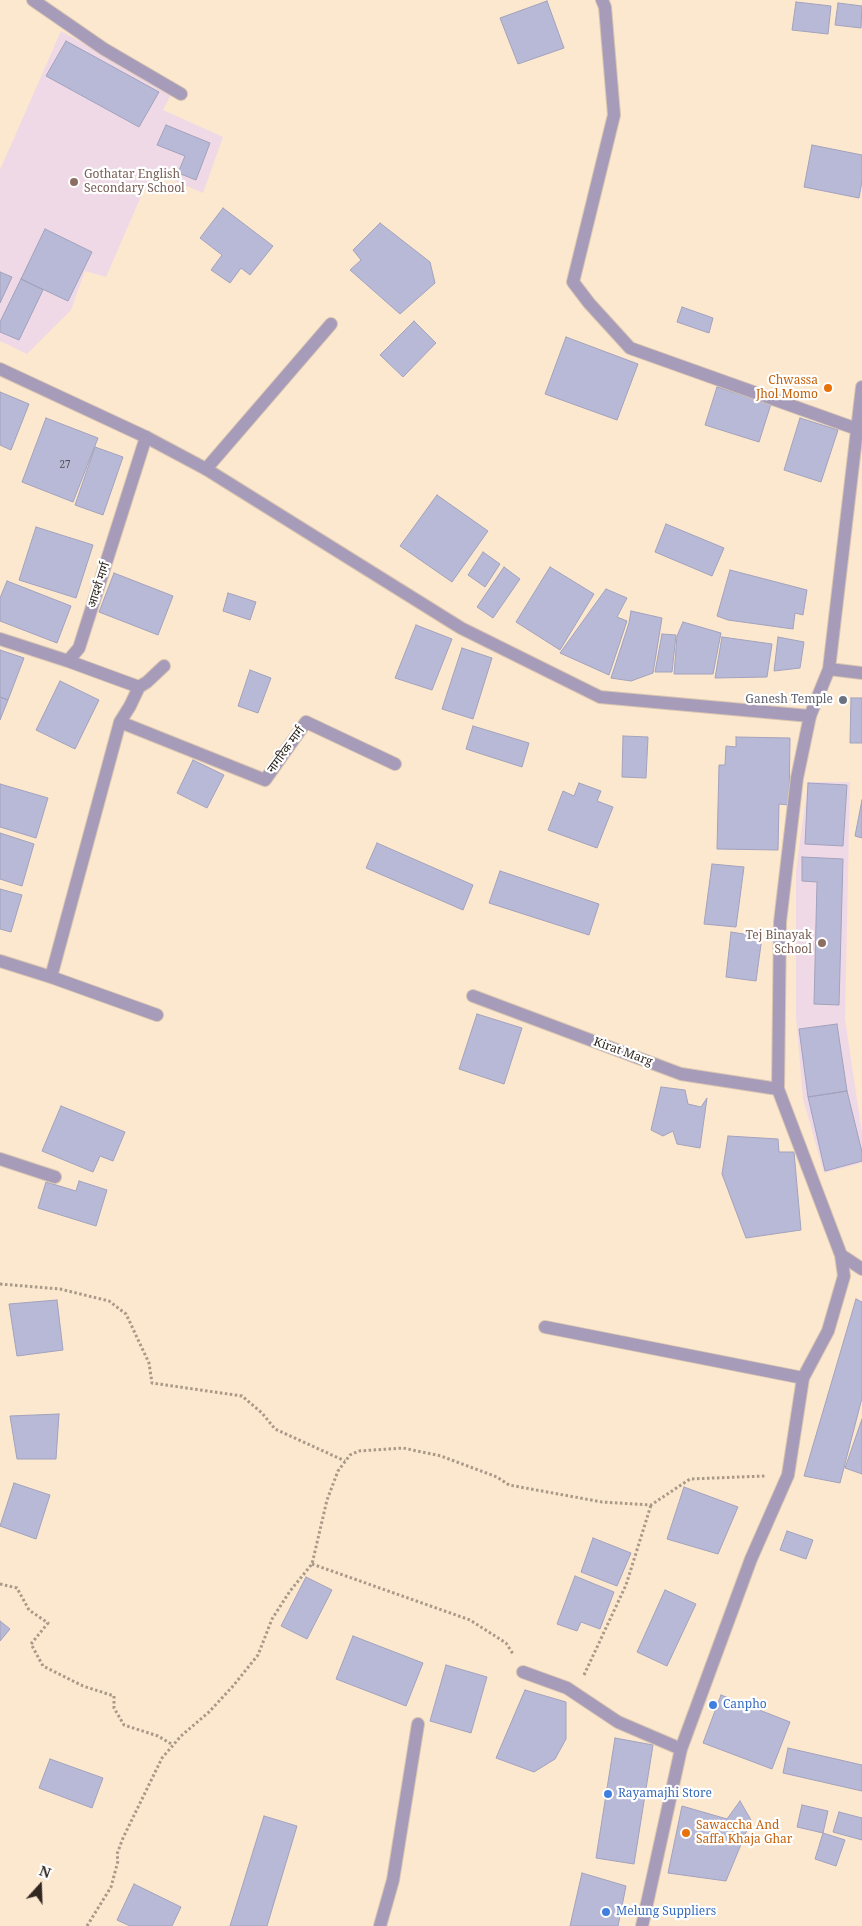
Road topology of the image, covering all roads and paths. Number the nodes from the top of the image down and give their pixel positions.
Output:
1 (33, 0) edge
2 (602, 0) edge
3 (181, 94) dead end
4 (331, 324) dead end
5 (0, 369) edge
6 (862, 387) edge
7 (858, 429) junction
8 (146, 437) junction
9 (206, 469) junction
10 (0, 639) edge
11 (68, 661) junction
12 (164, 666) dead end
13 (830, 669) junction
14 (862, 673) edge
15 (139, 687) junction
16 (810, 716) junction
17 (120, 722) junction
18 (395, 764) dead end
19 (0, 961) edge
20 (51, 977) junction
21 (473, 996) dead end
22 (157, 1015) dead end
23 (778, 1089) junction
24 (0, 1159) edge
25 (55, 1177) dead end
26 (841, 1255) junction
27 (862, 1269) edge
28 (0, 1284) edge
29 (545, 1326) dead end
30 (803, 1378) junction
31 (345, 1461) junction
32 (788, 1475) junction
33 (651, 1505) junction
34 (312, 1564) junction
35 (0, 1584) edge
36 (523, 1672) joint
37 (574, 1693) junction
38 (418, 1724) dead end
39 (173, 1745) junction
40 (682, 1750) junction
41 (87, 1926) edge
42 (380, 1926) edge
43 (642, 1926) edge

1 - 3 street
2 - 7 street
4 - 9 street
5 - 8 street
6 - 7 street
7 - 13 street
8 - 9 street
8 - 11 street, आदर्श मार्ग
9 - 16 street
10 - 11 street
11 - 15 street
12 - 15 street
13 - 14 street
13 - 16 street
15 - 17 street
16 - 23 street
17 - 18 street, नागरिक मार्ग
17 - 20 street
19 - 20 street
20 - 22 street
21 - 23 street, Kirat Marg
23 - 26 street
24 - 25 street
26 - 27 street
26 - 30 street
28 - 31 path
29 - 30 street
30 - 32 street
31 - 33 path
31 - 34 path
32 - 33 path
32 - 40 street
33 - 37 path
34 - 36 path
34 - 39 path
35 - 39 path
36 - 37 street
37 - 40 street
38 - 42 street
39 - 41 path
40 - 43 street

